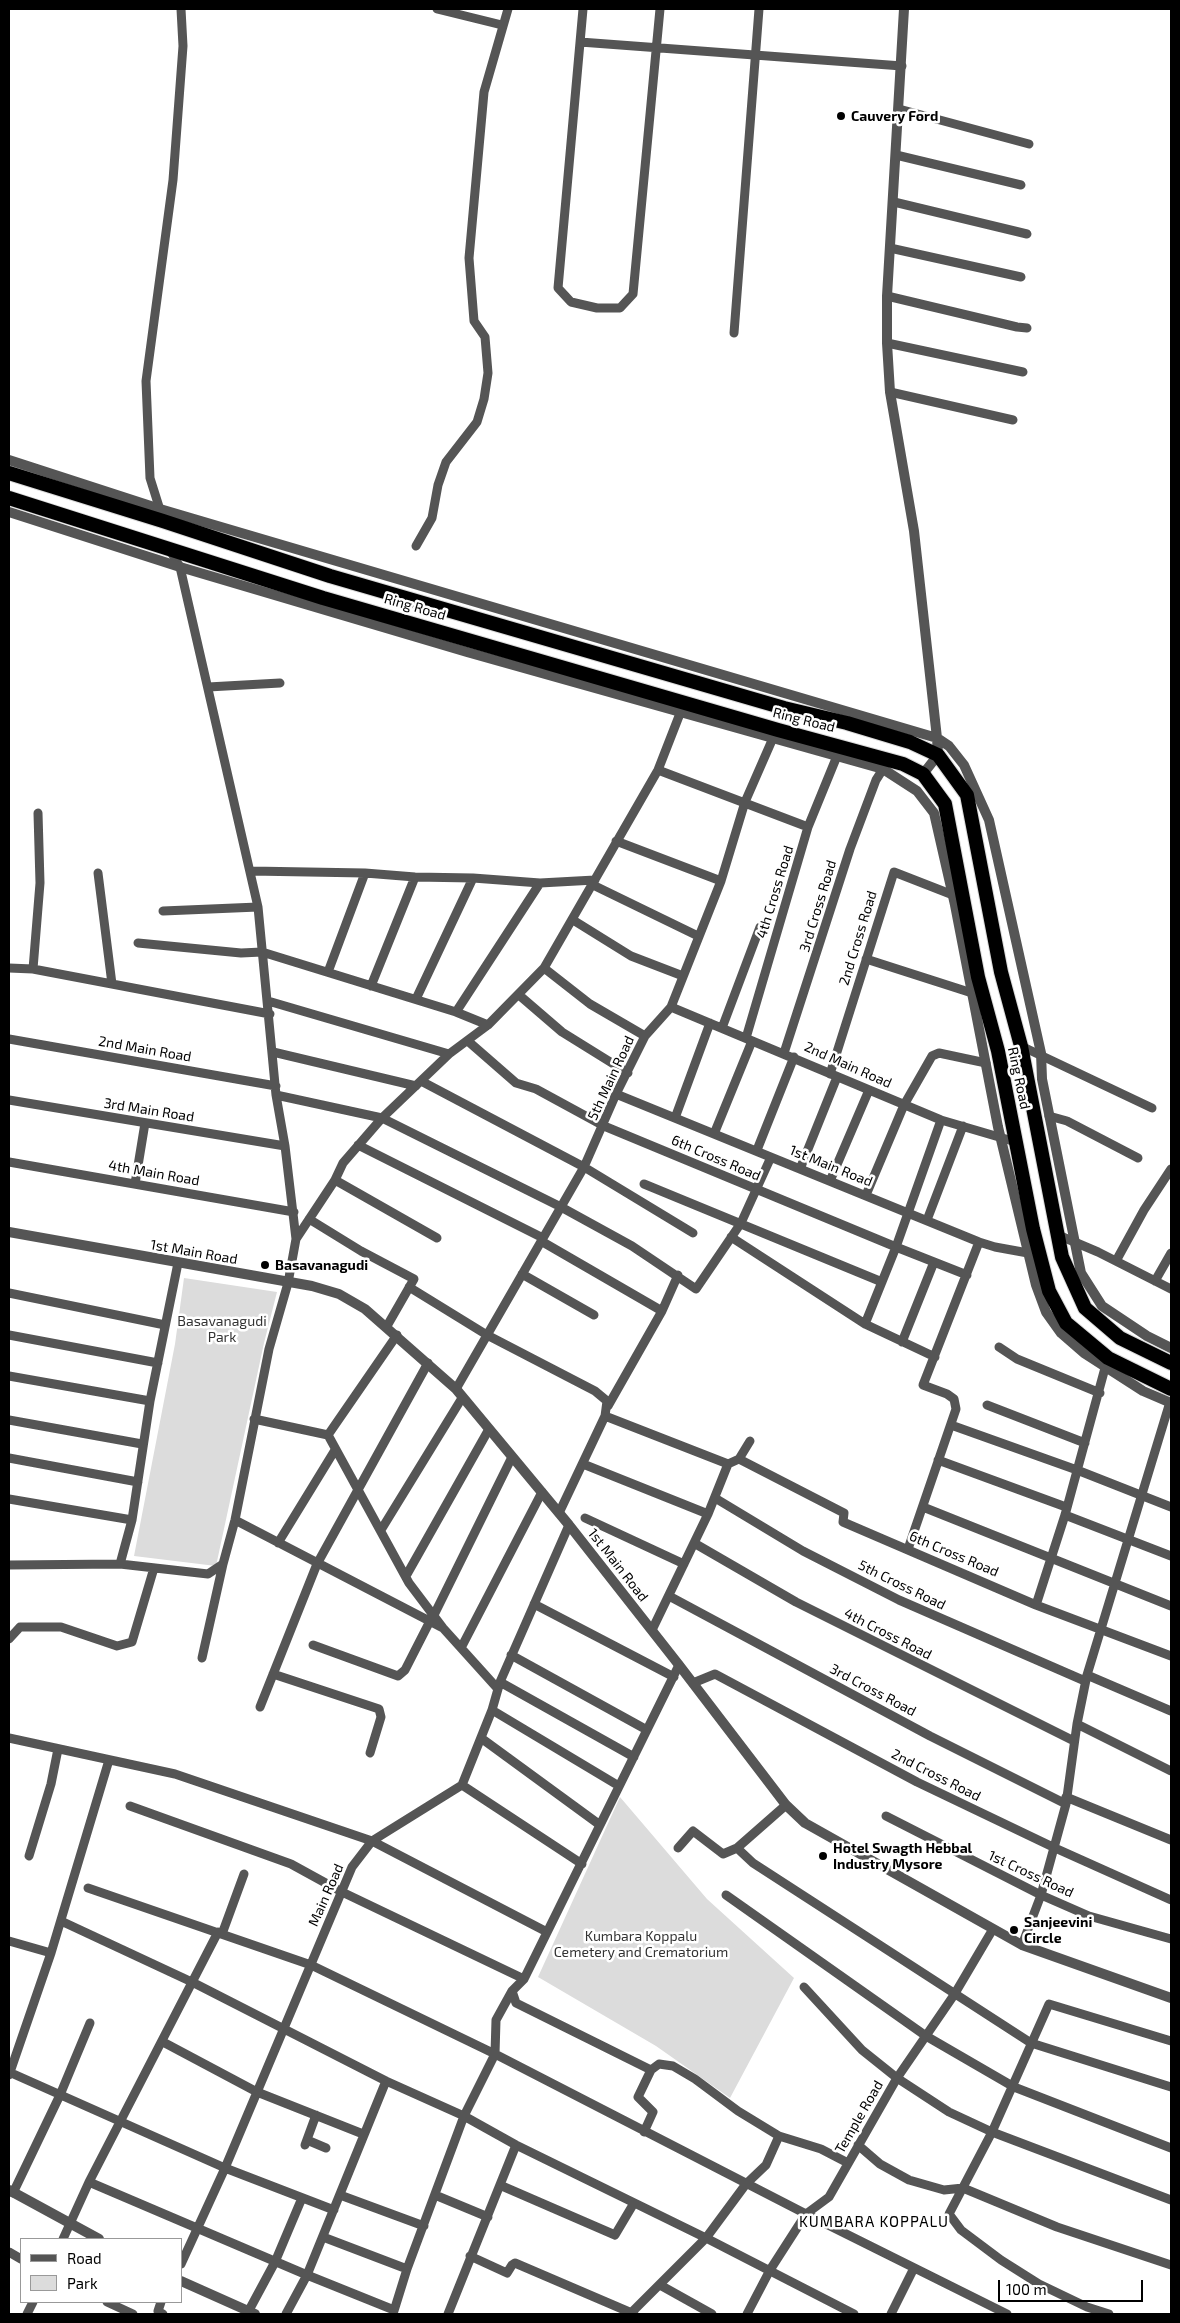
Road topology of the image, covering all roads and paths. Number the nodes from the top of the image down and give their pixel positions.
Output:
1 (180, 9) edge
2 (437, 9) edge
3 (508, 9) edge
4 (583, 9) edge
5 (660, 9) edge
6 (759, 9) edge
7 (904, 9) edge
8 (502, 25) junction
9 (580, 42) junction
10 (656, 50) junction
11 (756, 55) junction
12 (902, 66) junction
13 (899, 109) junction
14 (1029, 144) dead end
15 (896, 155) junction
16 (1020, 185) dead end
17 (894, 202) junction
18 (1026, 234) dead end
19 (890, 248) junction
20 (1021, 277) dead end
21 (887, 296) junction
22 (1027, 328) dead end
23 (734, 333) dead end
24 (887, 343) junction
25 (1023, 372) dead end
26 (890, 392) junction
27 (1013, 420) dead end
28 (9, 460) edge
29 (9, 473) edge
30 (9, 498) edge
31 (9, 512) edge
32 (162, 515) junction
33 (416, 546) dead end
34 (168, 547) junction
35 (180, 567) junction
36 (280, 683) dead end
37 (208, 687) junction
38 (681, 711) junction
39 (772, 738) junction
40 (937, 738) junction
41 (837, 756) junction
42 (938, 756) junction
43 (883, 769) junction
44 (658, 770) junction
45 (923, 774) junction
46 (745, 802) junction
47 (38, 813) dead end
48 (808, 827) junction
49 (616, 842) junction
50 (251, 871) junction
51 (98, 872) dead end
52 (364, 872) junction
53 (415, 878) junction
54 (473, 878) junction
55 (721, 881) junction
56 (540, 882) junction
57 (594, 882) junction
58 (953, 895) junction
59 (258, 907) junction
60 (163, 911) dead end
61 (574, 920) junction
62 (760, 927) dead end
63 (698, 936) junction
64 (138, 943) dead end
65 (262, 952) junction
66 (866, 959) junction
67 (9, 968) edge
68 (32, 968) junction
69 (544, 968) junction
70 (328, 972) junction
71 (683, 976) junction
72 (112, 984) junction
73 (371, 986) junction
74 (972, 993) junction
75 (519, 994) junction
76 (416, 999) junction
77 (268, 1001) junction
78 (671, 1006) junction
79 (456, 1012) junction
80 (270, 1014) junction
81 (710, 1023) junction
82 (488, 1025) junction
83 (722, 1028) junction
84 (646, 1036) junction
85 (749, 1039) junction
86 (9, 1040) edge
87 (469, 1042) junction
88 (1021, 1046) junction
89 (273, 1052) junction
90 (784, 1053) junction
91 (449, 1054) junction
92 (1041, 1054) junction
93 (794, 1057) junction
94 (986, 1063) junction
95 (628, 1072) junction
96 (834, 1075) junction
97 (419, 1083) junction
98 (276, 1090) junction
99 (869, 1090) junction
100 (616, 1094) junction
101 (9, 1100) edge
102 (904, 1105) junction
103 (1152, 1108) dead end
104 (1049, 1116) junction
105 (382, 1118) junction
106 (675, 1118) junction
107 (941, 1120) junction
108 (145, 1123) junction
109 (604, 1126) junction
110 (963, 1126) junction
111 (714, 1134) junction
112 (1001, 1138) junction
113 (1016, 1142) junction
114 (358, 1145) junction
115 (285, 1146) junction
116 (757, 1150) junction
117 (771, 1157) junction
118 (1138, 1158) dead end
119 (9, 1162) edge
120 (584, 1167) junction
121 (800, 1169) junction
122 (1171, 1170) edge
123 (335, 1180) junction
124 (830, 1181) junction
125 (135, 1184) junction
126 (644, 1184) dead end
127 (756, 1190) junction
128 (1050, 1194) junction
129 (866, 1195) junction
130 (1026, 1195) junction
131 (561, 1207) junction
132 (294, 1212) junction
133 (907, 1212) junction
134 (309, 1219) junction
135 (927, 1220) junction
136 (740, 1223) junction
137 (9, 1232) edge
138 (692, 1233) dead end
139 (1058, 1235) junction
140 (731, 1237) junction
141 (437, 1238) dead end
142 (296, 1239) junction
143 (542, 1239) junction
144 (1073, 1240) junction
145 (979, 1242) junction
146 (896, 1247) junction
147 (1033, 1251) junction
148 (1171, 1253) edge
149 (1116, 1261) junction
150 (934, 1262) junction
151 (178, 1263) junction
152 (522, 1274) junction
153 (678, 1275) junction
154 (967, 1275) junction
155 (1155, 1281) junction
156 (882, 1282) junction
157 (288, 1283) junction
158 (409, 1287) junction
159 (1171, 1289) edge
160 (9, 1292) edge
161 (662, 1311) junction
162 (594, 1315) dead end
163 (864, 1324) junction
164 (165, 1325) junction
165 (387, 1326) junction
166 (9, 1334) edge
167 (397, 1335) junction
168 (487, 1335) junction
169 (902, 1342) junction
170 (998, 1346) dead end
171 (1171, 1348) edge
172 (935, 1357) junction
173 (158, 1363) junction
174 (1171, 1363) edge
175 (428, 1364) junction
176 (1105, 1368) junction
177 (9, 1376) edge
178 (459, 1393) junction
179 (1100, 1393) junction
180 (1171, 1398) edge
181 (150, 1401) junction
182 (987, 1405) dead end
183 (608, 1406) junction
184 (605, 1416) junction
185 (254, 1419) junction
186 (9, 1420) edge
187 (952, 1425) junction
188 (489, 1429) junction
189 (328, 1435) junction
190 (750, 1441) dead end
191 (1085, 1443) junction
192 (142, 1444) junction
193 (335, 1450) junction
194 (512, 1457) junction
195 (9, 1458) edge
196 (740, 1459) junction
197 (938, 1460) junction
198 (583, 1464) junction
199 (728, 1464) junction
200 (1076, 1470) junction
201 (138, 1482) junction
202 (357, 1490) junction
203 (542, 1492) junction
204 (1141, 1495) junction
205 (715, 1498) junction
206 (9, 1500) edge
207 (923, 1507) junction
208 (1171, 1507) edge
209 (1065, 1511) junction
210 (559, 1513) junction
211 (708, 1514) junction
212 (585, 1518) dead end
213 (132, 1520) junction
214 (235, 1520) junction
215 (569, 1525) junction
216 (381, 1530) junction
217 (1128, 1540) junction
218 (278, 1543) junction
219 (694, 1543) junction
220 (908, 1549) junction
221 (1171, 1556) edge
222 (1051, 1557) junction
223 (120, 1564) junction
224 (223, 1564) junction
225 (317, 1564) junction
226 (684, 1564) junction
227 (9, 1565) edge
228 (154, 1568) junction
229 (406, 1576) junction
230 (1115, 1584) junction
231 (669, 1596) junction
232 (534, 1604) junction
233 (1036, 1605) junction
234 (1171, 1606) edge
235 (432, 1618) junction
236 (9, 1625) edge
237 (20, 1627) junction
238 (1102, 1629) junction
239 (652, 1630) junction
240 (9, 1639) edge
241 (313, 1645) dead end
242 (461, 1648) junction
243 (511, 1656) junction
244 (1171, 1656) edge
245 (202, 1658) dead end
246 (680, 1665) junction
247 (273, 1674) junction
248 (674, 1677) junction
249 (1086, 1678) junction
250 (693, 1683) junction
251 (499, 1686) junction
252 (260, 1707) dead end
253 (492, 1710) junction
254 (1171, 1712) edge
255 (1077, 1724) junction
256 (647, 1730) junction
257 (9, 1738) edge
258 (481, 1738) junction
259 (1074, 1742) junction
260 (58, 1749) junction
261 (370, 1753) dead end
262 (634, 1757) junction
263 (109, 1760) junction
264 (1171, 1771) edge
265 (462, 1785) junction
266 (619, 1786) junction
267 (1066, 1800) junction
268 (786, 1805) junction
269 (130, 1806) dead end
270 (886, 1816) dead end
271 (600, 1824) junction
272 (1171, 1840) edge
273 (372, 1841) junction
274 (678, 1848) dead end
275 (737, 1848) junction
276 (1055, 1848) junction
277 (29, 1856) dead end
278 (582, 1864) junction
279 (244, 1874) dead end
280 (88, 1888) dead end
281 (342, 1892) junction
282 (726, 1895) dead end
283 (1041, 1895) junction
284 (1171, 1900) edge
285 (61, 1920) junction
286 (993, 1929) junction
287 (547, 1932) junction
288 (220, 1933) junction
289 (1171, 1939) edge
290 (9, 1941) edge
291 (1022, 1945) junction
292 (51, 1953) junction
293 (311, 1965) junction
294 (524, 1978) junction
295 (194, 1983) junction
296 (804, 1987) dead end
297 (512, 1992) junction
298 (954, 1995) junction
299 (1171, 1998) edge
300 (90, 2023) dead end
301 (283, 2030) junction
302 (926, 2036) junction
303 (1171, 2041) edge
304 (163, 2042) junction
305 (1031, 2043) junction
306 (495, 2054) junction
307 (651, 2070) junction
308 (9, 2073) edge
309 (897, 2078) junction
310 (386, 2081) junction
311 (1014, 2087) junction
312 (1171, 2087) edge
313 (257, 2092) junction
314 (60, 2095) junction
315 (316, 2115) junction
316 (464, 2116) junction
317 (122, 2123) junction
318 (644, 2132) junction
319 (992, 2132) junction
320 (364, 2134) junction
321 (779, 2136) junction
322 (516, 2145) junction
323 (858, 2145) junction
324 (326, 2148) dead end
325 (1171, 2148) edge
326 (848, 2163) junction
327 (225, 2168) junction
328 (89, 2182) junction
329 (746, 2184) junction
330 (502, 2186) junction
331 (963, 2188) junction
332 (11, 2192) edge
333 (340, 2195) junction
334 (435, 2195) junction
335 (302, 2198) junction
336 (1171, 2200) edge
337 (634, 2203) junction
338 (334, 2210) junction
339 (806, 2214) junction
340 (488, 2217) junction
341 (70, 2225) junction
342 (424, 2226) junction
343 (199, 2228) junction
344 (323, 2237) junction
345 (64, 2238) edge
346 (97, 2238) edge
347 (706, 2238) junction
348 (9, 2252) edge
349 (470, 2256) junction
350 (20, 2258) edge
351 (182, 2262) edge
352 (275, 2262) junction
353 (1171, 2265) edge
354 (914, 2268) junction
355 (407, 2270) junction
356 (770, 2270) junction
357 (306, 2275) junction
358 (182, 2281) edge
359 (660, 2285) junction
360 (109, 2303) edge
361 (161, 2303) edge
362 (394, 2312) edge
363 (250, 2313) edge
364 (133, 2314) edge
365 (163, 2314) edge
366 (286, 2314) edge
367 (448, 2314) edge
368 (632, 2314) edge
369 (712, 2314) edge
370 (747, 2314) edge
371 (854, 2314) edge
372 (891, 2314) edge
373 (1007, 2314) edge
374 (1109, 2314) edge

1 - 32 street
2 - 8 street
3 - 8 street
4 - 9 street
5 - 10 street
6 - 11 street
7 - 12 street
8 - 33 street
9 - 10 street
9 - 10 street
10 - 11 street
11 - 12 street
11 - 23 street
12 - 13 street
13 - 14 street
13 - 15 street
15 - 16 street
15 - 17 street
17 - 18 street
17 - 19 street
19 - 20 street
19 - 21 street
21 - 22 street
21 - 24 street
24 - 25 street
24 - 26 street
26 - 27 street
26 - 40 street
28 - 32 street
29 - 32 highway, Ring Road
30 - 34 highway, Ring Road
31 - 35 street
32 - 40 street
32 - 42 highway, Ring Road
34 - 35 street
34 - 45 highway, Ring Road
35 - 37 street
35 - 38 street
36 - 37 street
37 - 50 street
38 - 39 street
38 - 44 street
39 - 41 street
39 - 46 street, 5th Main Road
40 - 42 street
40 - 92 street
41 - 43 street
41 - 48 street, 4th Cross Road
42 - 45 street
42 - 88 highway, Ring Road
43 - 58 street
43 - 90 street, 3rd Cross Road
44 - 46 street
44 - 49 street
45 - 113 highway, Ring Road
46 - 48 street
46 - 55 street, 5th Main Road
47 - 68 street
48 - 85 street, 4th Cross Road
49 - 55 street
49 - 57 street
50 - 52 street
50 - 59 street
51 - 72 street
52 - 53 street
52 - 70 street
53 - 54 street
53 - 73 street
54 - 56 street
54 - 76 street
55 - 63 street, 5th Main Road
56 - 57 street
56 - 79 street
57 - 61 street
57 - 63 street
58 - 66 street, 2nd Cross Road
58 - 74 street
59 - 60 street
59 - 65 street
61 - 69 street
61 - 71 street
62 - 83 street
63 - 71 street, 5th Main Road
64 - 65 street
65 - 70 street
65 - 77 street
66 - 74 street
66 - 96 street, 2nd Cross Road
67 - 68 street
68 - 72 street
69 - 75 street
69 - 84 street
70 - 73 street
71 - 78 street, 5th Main Road
72 - 80 street
73 - 76 street
74 - 94 street
75 - 82 street
75 - 95 street
76 - 79 street
77 - 80 street
77 - 91 street
78 - 81 street, 2nd Main Road
78 - 84 street, 5th Main Road
79 - 82 street
80 - 89 street
81 - 83 street, 2nd Main Road
81 - 106 street
82 - 87 street
83 - 85 street, 2nd Main Road
84 - 95 street, 5th Main Road
85 - 90 street, 2nd Main Road
85 - 111 street, 4th Cross Road
86 - 98 street, 2nd Main Road
87 - 91 street
87 - 109 street, 6th Cross Road
88 - 92 street
88 - 128 highway, Ring Road
89 - 97 street
89 - 98 street
90 - 93 street, 2nd Main Road
91 - 97 street
92 - 103 street
92 - 104 street
93 - 96 street, 2nd Main Road
93 - 116 street
94 - 102 street
94 - 112 street
95 - 100 street, 5th Main Road
96 - 99 street, 2nd Main Road
96 - 121 street, 2nd Cross Road
97 - 105 street
97 - 120 street
98 - 105 street, 2nd Main Road
98 - 115 street
99 - 102 street, 2nd Main Road
99 - 124 street
100 - 106 street, 1st Main Road
100 - 109 street, 5th Main Road
101 - 108 street, 3rd Main Road
102 - 107 street, 2nd Main Road
102 - 129 street
104 - 118 street
104 - 144 street
105 - 114 street
105 - 131 street, 2nd Main Road
106 - 111 street, 1st Main Road
107 - 110 street, 2nd Main Road
107 - 133 street
108 - 115 street, 3rd Main Road
108 - 125 street
109 - 120 street, 5th Main Road
109 - 127 street, 6th Cross Road
110 - 112 street, 2nd Main Road
110 - 135 street
111 - 116 street, 1st Main Road
112 - 113 street, 2nd Main Road
112 - 147 street
113 - 130 highway, Ring Road
114 - 123 street
114 - 143 street
115 - 132 street
116 - 117 street, 1st Main Road
117 - 121 street, 1st Main Road
117 - 127 street
119 - 125 street, 4th Main Road
120 - 131 street, 5th Main Road
120 - 138 street
121 - 124 street, 1st Main Road
122 - 149 street
123 - 134 street
123 - 141 street
124 - 129 street, 1st Main Road
125 - 132 street, 4th Main Road
126 - 136 street
127 - 136 street
127 - 146 street, 6th Cross Road
128 - 130 highway
128 - 139 highway, Ring Road
129 - 133 street, 1st Main Road
130 - 147 highway, Ring Road
131 - 143 street, 5th Main Road
131 - 153 street, 2nd Main Road
132 - 142 street
133 - 135 street, 1st Main Road
133 - 146 street
134 - 142 street
134 - 158 street
135 - 145 street, 1st Main Road
136 - 140 street
136 - 156 street
137 - 151 street, 1st Main Road
139 - 144 street
139 - 174 highway, Ring Road
140 - 153 street, 2nd Main Road
140 - 163 street
142 - 157 street
143 - 152 street, 5th Main Road
143 - 161 street
144 - 149 street
144 - 171 street
145 - 147 street, 1st Main Road
145 - 154 street
146 - 150 street, 6th Cross Road
146 - 156 street
147 - 176 street
147 - 180 highway, Ring Road
148 - 155 street
149 - 155 street
150 - 154 street, 6th Cross Road
150 - 169 street
151 - 157 street, 1st Main Road
151 - 164 street
152 - 162 street
152 - 168 street, 5th Main Road
153 - 161 street
154 - 172 street
155 - 159 street
156 - 163 street
157 - 165 street, 1st Main Road
157 - 185 street
158 - 165 street
158 - 168 street
160 - 164 street
161 - 183 street
163 - 169 street
164 - 173 street
165 - 167 street, 1st Main Road
166 - 173 street
167 - 175 street, 1st Main Road
167 - 189 street
168 - 178 street, 5th Main Road
168 - 183 street
169 - 172 street
170 - 179 street
172 - 187 street
173 - 181 street
175 - 178 street, 1st Main Road
175 - 202 street
176 - 179 street
176 - 180 street
177 - 181 street
178 - 188 street, 1st Main Road
178 - 216 street, 5th Main Road
179 - 191 street
180 - 204 street
181 - 192 street
182 - 191 street
183 - 184 street
184 - 198 street
184 - 199 street
185 - 189 street
185 - 214 street
186 - 192 street
187 - 197 street
187 - 200 street
188 - 194 street, 1st Main Road
188 - 229 street
189 - 193 street
190 - 196 street
191 - 200 street
192 - 201 street
193 - 202 street
193 - 218 street
194 - 203 street, 1st Main Road
194 - 235 street
195 - 201 street
196 - 199 street
196 - 220 street, 6th Cross Road
197 - 207 street
197 - 209 street
198 - 210 street
198 - 211 street
199 - 205 street
200 - 204 street
200 - 209 street
201 - 213 street
202 - 216 street
202 - 225 street
203 - 210 street, 1st Main Road
203 - 242 street
204 - 208 street
204 - 217 street
205 - 211 street
205 - 249 street, 5th Cross Road
206 - 213 street
207 - 220 street
207 - 222 street
209 - 217 street
209 - 222 street
210 - 215 street, 1st Main Road
211 - 219 street
212 - 226 street
213 - 223 street
214 - 218 street
214 - 224 street
215 - 232 street
215 - 239 street, 1st Main Road
216 - 229 street
217 - 221 street
217 - 230 street
218 - 225 street
219 - 226 street
219 - 259 street, 4th Cross Road
220 - 233 street, 6th Cross Road
222 - 230 street
222 - 233 street
223 - 227 street
223 - 228 street
224 - 228 street
224 - 245 street
225 - 235 street
225 - 247 street
226 - 231 street
228 - 237 street
229 - 235 street
230 - 234 street
230 - 238 street
231 - 239 street
231 - 267 street, 3rd Cross Road
232 - 243 street
232 - 248 street
233 - 238 street, 6th Cross Road
235 - 241 street
235 - 242 street
236 - 237 street
237 - 240 street
238 - 244 street, 6th Cross Road
238 - 249 street
239 - 246 street, 1st Main Road
242 - 251 street
243 - 251 street
243 - 256 street
246 - 248 street
246 - 250 street, 1st Main Road
247 - 252 street
247 - 261 street
248 - 256 street
249 - 254 street, 5th Cross Road
249 - 255 street
250 - 268 street, 1st Main Road
250 - 276 street, 2nd Cross Road
251 - 253 street
251 - 262 street
253 - 258 street
253 - 266 street
255 - 259 street
255 - 264 street
256 - 262 street
257 - 260 street
258 - 265 street
258 - 271 street
259 - 267 street
260 - 263 street
260 - 277 street
262 - 266 street
263 - 273 street
263 - 285 street
265 - 273 street, Main Road
265 - 278 street
266 - 271 street
267 - 272 street, 3rd Cross Road
267 - 276 street
268 - 275 street
268 - 286 street, 1st Main Road
269 - 281 street
270 - 283 street, 1st Cross Road
271 - 278 street
273 - 281 street, Main Road
273 - 287 street
274 - 275 street
275 - 298 street
276 - 283 street
276 - 284 street, 2nd Cross Road
278 - 287 street
279 - 288 street
280 - 288 street
281 - 293 street, Main Road
281 - 294 street
282 - 302 street
283 - 289 street, 1st Cross Road
283 - 291 street
285 - 292 street
285 - 295 street
286 - 291 street, 1st Main Road
286 - 298 street, Temple Road
287 - 294 street
288 - 293 street
288 - 295 street
290 - 292 street
291 - 299 street, 1st Main Road
292 - 308 street
293 - 301 street, Main Road
293 - 306 street
294 - 297 street
295 - 301 street
295 - 304 street
296 - 309 street
297 - 306 street
297 - 307 street
298 - 302 street, Temple Road
298 - 305 street
300 - 314 street
301 - 310 street
301 - 313 street, Main Road
302 - 309 street, Temple Road
302 - 311 street
303 - 305 street
304 - 313 street
304 - 317 street
305 - 311 street
305 - 312 street
306 - 316 street
306 - 318 street
307 - 318 street
307 - 321 street
308 - 314 street
309 - 319 street
309 - 323 street, Temple Road
310 - 316 street
310 - 320 street
311 - 319 street
311 - 325 street
313 - 315 street
313 - 327 street, Main Road
314 - 317 street
314 - 332 street
315 - 320 street
315 - 324 street
316 - 322 street
316 - 334 street
317 - 327 street
317 - 328 street
318 - 329 street
319 - 331 street
319 - 336 street
320 - 333 street
321 - 326 street
321 - 329 street
322 - 330 street
322 - 337 street
323 - 326 street, Temple Road
323 - 331 street
326 - 339 street, Temple Road
327 - 335 street
327 - 343 street, Main Road
328 - 341 street
328 - 343 street
329 - 339 street
329 - 347 street
330 - 337 street
330 - 340 street
331 - 353 street
331 - 374 street
332 - 341 street
333 - 338 street
333 - 342 street
334 - 340 street
334 - 342 street
335 - 338 street
335 - 352 street
337 - 347 street
338 - 344 street
339 - 354 street
339 - 356 street, Temple Road
340 - 349 street
341 - 345 street
341 - 346 street
342 - 355 street
343 - 351 street, Main Road
343 - 352 street
344 - 355 street
344 - 357 street
347 - 356 street
347 - 359 street
348 - 350 street
349 - 367 street
349 - 368 street
352 - 357 street
352 - 363 street
354 - 372 street
354 - 373 street
355 - 362 street
356 - 370 street, Temple Road
356 - 371 street
357 - 362 street
357 - 366 street
358 - 363 street
359 - 368 street
359 - 369 street
360 - 364 street
361 - 365 street

